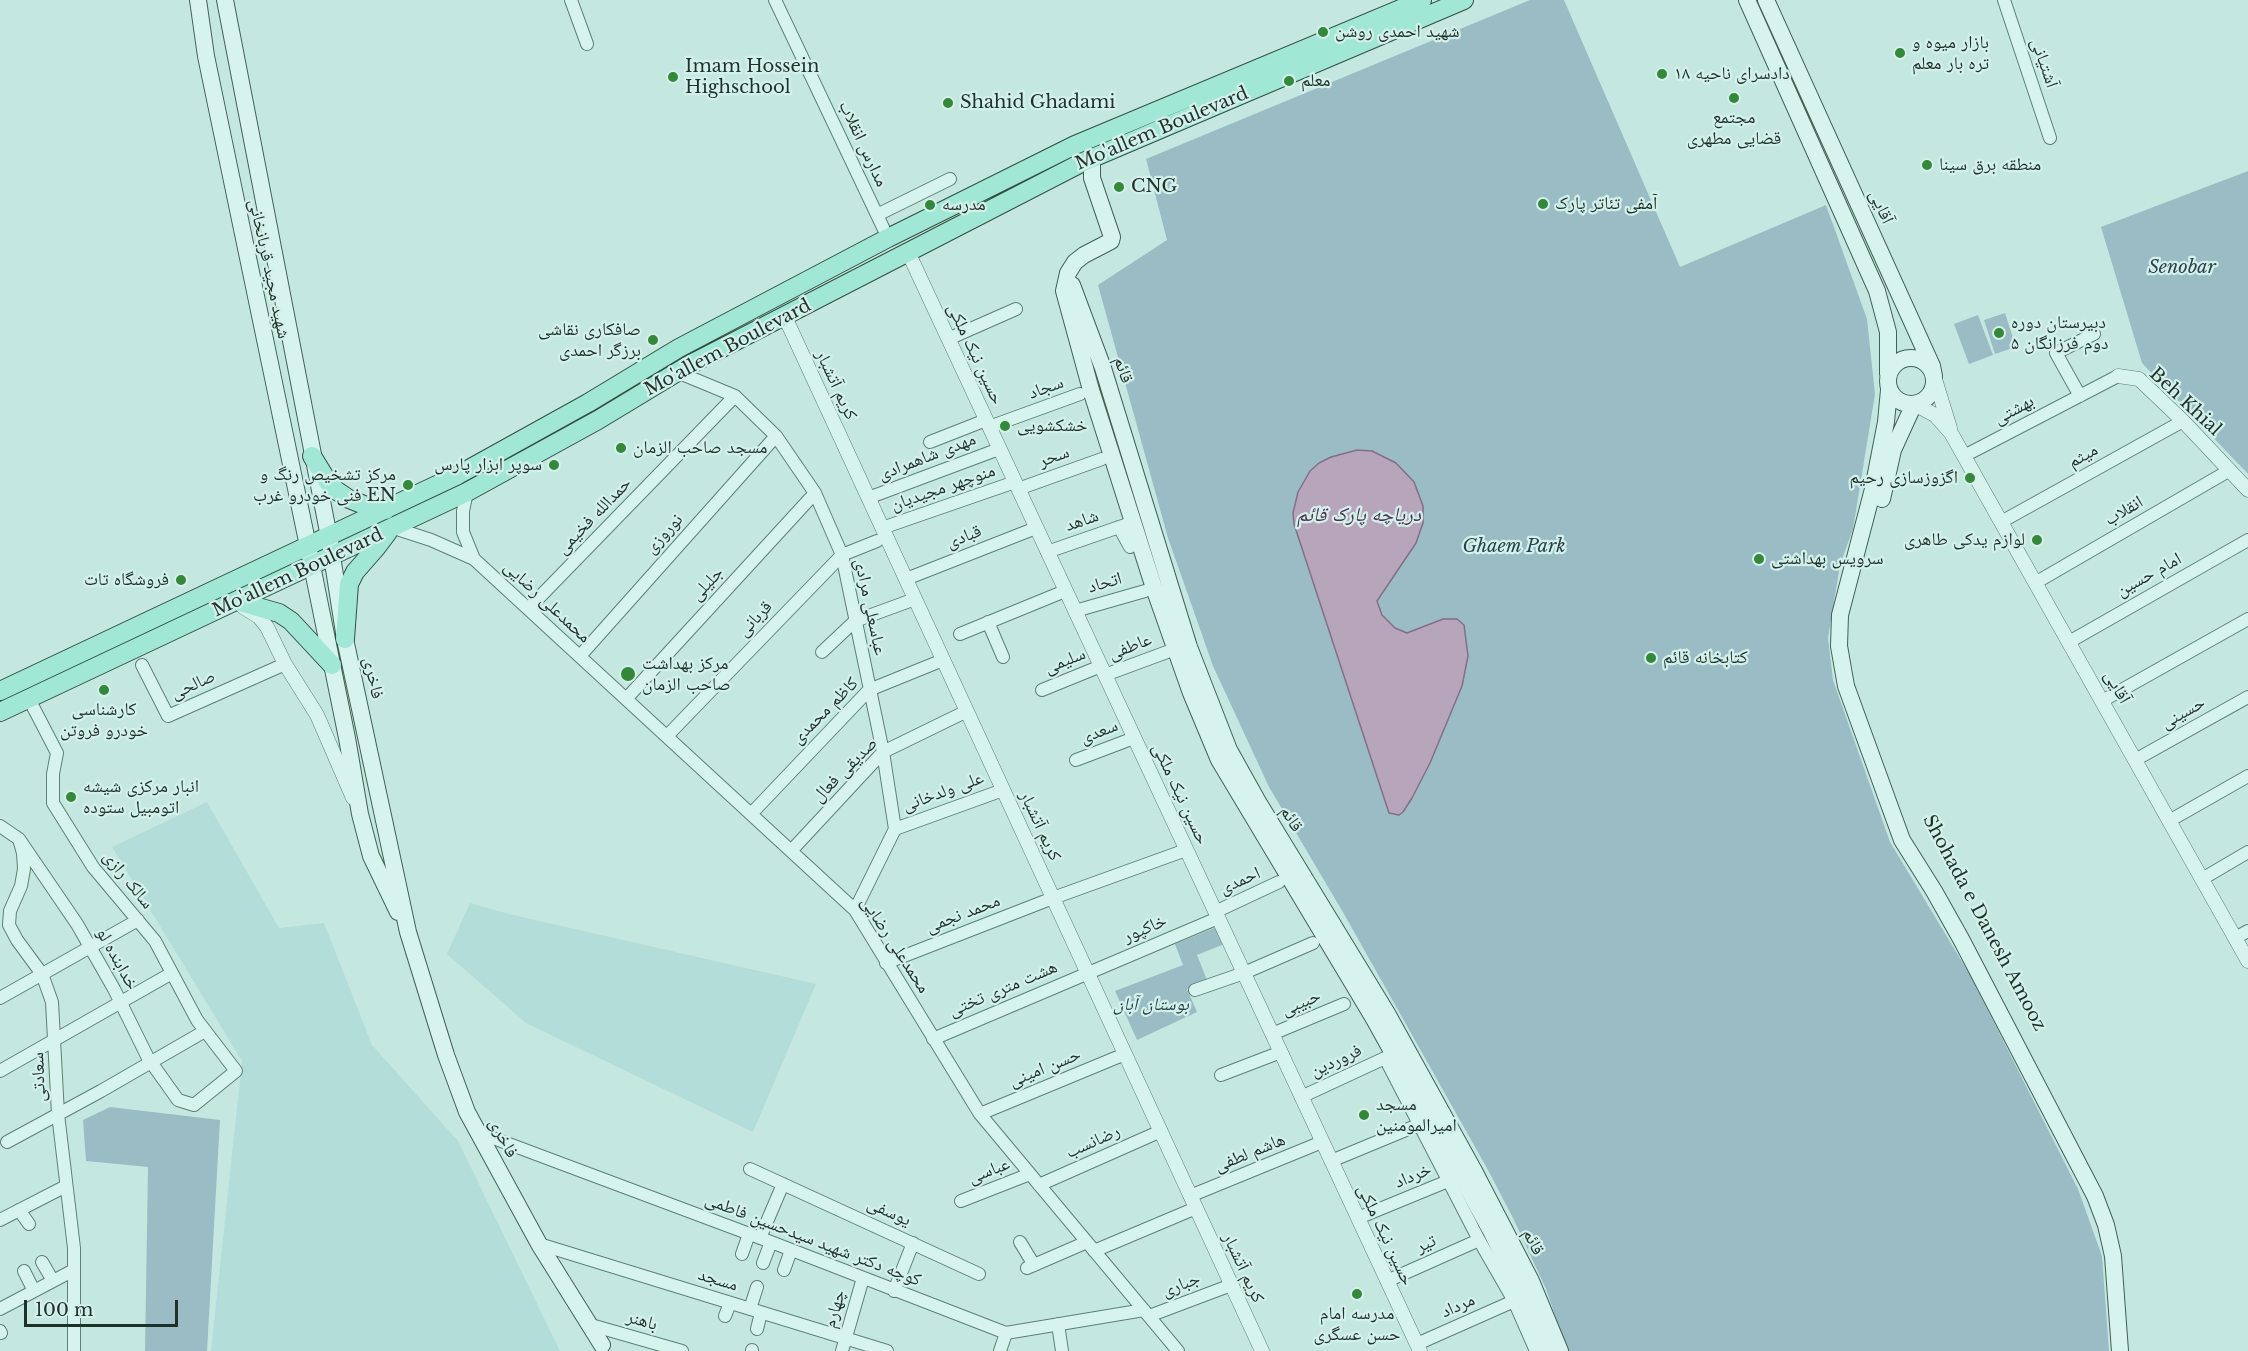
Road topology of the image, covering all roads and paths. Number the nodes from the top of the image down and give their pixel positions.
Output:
1 (198, 0) edge
2 (225, 0) edge
3 (571, 0) edge
4 (775, 0) edge
5 (1422, 0) edge
6 (1464, 0) edge
7 (1748, 0) edge
8 (1766, 0) edge
9 (2004, 0) edge
10 (587, 44) dead end
11 (2050, 138) dead end
12 (1092, 158) junction
13 (259, 178) junction
14 (950, 179) dead end
15 (231, 182) junction
16 (263, 201) junction
17 (237, 208) junction
18 (877, 214) junction
19 (268, 227) junction
20 (242, 233) junction
21 (888, 238) junction
22 (908, 252) junction
23 (1068, 273) junction
24 (1016, 309) dead end
25 (785, 317) junction
26 (2094, 334) dead end
27 (948, 339) junction
28 (677, 372) junction
29 (1934, 376) junction
30 (2118, 376) joint
31 (1888, 382) junction
32 (1080, 394) dead end
33 (735, 396) junction
34 (2080, 396) junction
35 (1914, 404) junction
36 (2182, 421) junction
37 (987, 423) junction
38 (1952, 433) junction
39 (776, 436) junction
40 (930, 442) dead end
41 (999, 449) junction
42 (312, 456) junction
43 (1964, 456) junction
44 (1102, 459) dead end
45 (2230, 470) junction
46 (1016, 486) junction
47 (1879, 490) junction
48 (2248, 490) edge
49 (467, 492) junction
50 (815, 493) junction
51 (868, 498) junction
52 (386, 510) junction
53 (2001, 522) junction
54 (1036, 528) junction
55 (391, 529) junction
56 (880, 534) junction
57 (329, 537) junction
58 (2248, 540) edge
59 (309, 546) junction
60 (1130, 547) dead end
61 (1047, 552) junction
62 (842, 555) junction
63 (333, 556) junction
64 (474, 559) junction
65 (312, 566) junction
66 (906, 579) junction
67 (2035, 582) junction
68 (1065, 591) junction
69 (1145, 591) dead end
70 (915, 599) junction
71 (235, 602) junction
72 (528, 609) junction
73 (1075, 610) junction
74 (2248, 619) edge
75 (855, 621) junction
76 (988, 622) junction
77 (960, 634) dead end
78 (345, 639) junction
79 (2069, 642) junction
80 (822, 652) dead end
81 (1167, 652) dead end
82 (580, 656) junction
83 (1003, 657) dead end
84 (943, 660) junction
85 (142, 664) dead end
86 (285, 664) junction
87 (332, 665) junction
88 (1103, 671) junction
89 (869, 690) junction
90 (1042, 690) dead end
91 (0, 691) edge
92 (2248, 697) edge
93 (29, 699) junction
94 (626, 699) junction
95 (2102, 701) junction
96 (967, 711) junction
97 (0, 712) edge
98 (667, 736) junction
99 (1134, 738) junction
100 (883, 752) junction
101 (1076, 760) dead end
102 (2135, 760) junction
103 (2248, 776) edge
104 (1003, 790) junction
105 (360, 814) junction
106 (750, 814) junction
107 (2169, 821) junction
108 (0, 826) edge
109 (895, 829) junction
110 (19, 839) junction
111 (1186, 850) junction
112 (791, 851) junction
113 (2248, 852) edge
114 (2202, 879) junction
115 (1279, 882) dead end
116 (1053, 898) junction
117 (855, 910) junction
118 (1216, 915) junction
119 (138, 920) junction
120 (2248, 931) edge
121 (408, 932) junction
122 (2235, 938) junction
123 (1313, 943) dead end
124 (90, 947) junction
125 (2248, 961) edge
126 (886, 963) junction
127 (172, 973) junction
128 (1087, 973) junction
129 (1244, 973) junction
130 (42, 974) junction
131 (1195, 990) dead end
132 (0, 998) edge
133 (121, 1002) junction
134 (1344, 1004) dead end
135 (205, 1030) junction
136 (1272, 1034) junction
137 (933, 1039) junction
138 (55, 1041) junction
139 (1281, 1052) junction
140 (1125, 1054) junction
141 (150, 1062) junction
142 (0, 1071) edge
143 (1221, 1076) dead end
144 (1301, 1097) junction
145 (178, 1100) joint
146 (58, 1114) junction
147 (980, 1114) junction
148 (1419, 1125) junction
149 (1161, 1131) junction
150 (477, 1132) junction
151 (7, 1142) dead end
152 (1323, 1143) junction
153 (1331, 1161) junction
154 (750, 1169) dead end
155 (1030, 1174) junction
156 (1448, 1181) junction
157 (783, 1184) junction
158 (1039, 1185) junction
159 (66, 1186) junction
160 (961, 1201) dead end
161 (1193, 1202) junction
162 (19, 1210) junction
163 (1358, 1218) junction
164 (0, 1220) edge
165 (29, 1224) dead end
166 (760, 1238) junction
167 (1479, 1240) junction
168 (1020, 1242) dead end
169 (913, 1243) junction
170 (539, 1244) junction
171 (1090, 1246) junction
172 (791, 1250) junction
173 (742, 1254) dead end
174 (42, 1262) dead end
175 (763, 1263) dead end
176 (74, 1270) junction
177 (784, 1270) dead end
178 (24, 1271) dead end
179 (979, 1274) dead end
180 (864, 1278) junction
181 (53, 1281) junction
182 (1387, 1281) junction
183 (757, 1287) dead end
184 (1226, 1287) dead end
185 (34, 1291) junction
186 (894, 1291) junction
187 (1514, 1301) junction
188 (730, 1303) junction
189 (0, 1309) edge
190 (755, 1311) junction
191 (1147, 1313) junction
192 (725, 1316) dead end
193 (1058, 1324) junction
194 (591, 1325) junction
195 (757, 1329) dead end
196 (1006, 1333) junction
197 (846, 1338) junction
198 (642, 1339) junction
199 (1418, 1348) edge
200 (604, 1349) edge
201 (71, 1350) edge
202 (648, 1351) edge
203 (682, 1351) edge
204 (842, 1351) edge
205 (887, 1351) edge
206 (1000, 1351) edge
207 (1062, 1351) edge
208 (1178, 1351) edge
209 (1262, 1351) edge
210 (1536, 1351) edge
211 (1546, 1351) edge
212 (1560, 1351) edge
213 (2120, 1351) edge
214 (2130, 1351) edge

1 - 15 main road, شهید مجید قربانخانی
2 - 13 main road, شهید مجید قربانخانی
3 - 10 street
4 - 18 street, مدارس انقلاب
5 - 21 main road, Mo'allem Boulevard
6 - 12 main road, Mo'allem Boulevard
7 - 31 main road, آقایی
8 - 29 main road, آقایی
9 - 11 street, آشتیانی
12 - 22 main road, Mo'allem Boulevard
12 - 23 main road
13 - 15 main road
13 - 16 main road, شهید مجید قربانخانی
14 - 18 street
15 - 17 main road, شهید مجید قربانخانی
16 - 17 main road
16 - 19 main road, شهید مجید قربانخانی
17 - 20 main road, شهید مجید قربانخانی
18 - 21 street, مدارس انقلاب
19 - 20 main road
19 - 42 main road, شهید مجید قربانخانی
20 - 59 main road, شهید مجید قربانخانی
21 - 52 main road, Mo'allem Boulevard
22 - 25 main road, Mo'allem Boulevard
22 - 27 street, حسین نیک ملکی
23 - 211 main road, قائم
23 - 212 main road, قائم
24 - 27 street
25 - 28 main road, Mo'allem Boulevard
25 - 51 street, کریم آتشبار
26 - 34 street
27 - 37 street, حسین نیک ملکی
28 - 33 street, عباسعلی مرادی
28 - 49 main road, Mo'allem Boulevard
29 - 31 main road
29 - 35 main road
29 - 38 street, آقایی
30 - 34 street, بهشتی
30 - 36 street, Beh Khial
31 - 35 main road
31 - 47 main road, Shohada e Danesh Amooz
32 - 37 street, سجاد
33 - 39 street, عباسعلی مرادی
33 - 72 street, حمدالله فخیمی
34 - 43 street, بهشتی
35 - 38 street, آقایی
35 - 47 main road, Shohada e Danesh Amooz
36 - 45 street, Beh Khial
36 - 53 street, میثم
37 - 40 street, سجاد
37 - 41 street, حسین نیک ملکی
38 - 43 street, آقایی
39 - 50 street, عباسعلی مرادی
39 - 82 street, نوروزی
41 - 46 street, حسین نیک ملکی
41 - 51 street, مهدی شاهمرادی
42 - 52 main road
42 - 57 main road, شهید مجید قربانخانی
43 - 53 street, آقایی
44 - 46 street, سحر
45 - 48 street, Beh Khial
45 - 67 street, انقلاب
46 - 54 street, حسین نیک ملکی
46 - 56 street, منوچهر مجیدیان
47 - 213 main road
47 - 214 main road, Shohada e Danesh Amooz
49 - 55 main road, Mo'allem Boulevard
49 - 64 street
50 - 62 street, عباسعلی مرادی
50 - 94 street, جلیلی
51 - 56 street, کریم آتشبار
52 - 57 main road, Mo'allem Boulevard
53 - 67 street, آقایی
54 - 61 street, حسین نیک ملکی
54 - 66 street, قبادی
55 - 63 main road, Mo'allem Boulevard
55 - 64 street
55 - 78 main road
56 - 62 street, قربانی
56 - 66 street, کریم آتشبار
57 - 59 main road, Mo'allem Boulevard
57 - 63 main road, فاخری
58 - 79 street, امام حسین
59 - 65 main road, شهید مجید قربانخانی
59 - 91 main road, Mo'allem Boulevard
60 - 61 street, شاهد
61 - 68 street, حسین نیک ملکی
62 - 75 street, عباسعلی مرادی
62 - 98 street, قربانی
63 - 65 main road, Mo'allem Boulevard
63 - 78 main road, فاخری
64 - 72 street, محمدعلی رضایی
65 - 71 main road, Mo'allem Boulevard
65 - 87 main road, فاخری
66 - 70 street, کریم آتشبار
67 - 79 street, آقایی
68 - 73 street, حسین نیک ملکی
68 - 76 street
69 - 73 street, اتحاد
70 - 75 street
70 - 84 street, کریم آتشبار
71 - 86 street
71 - 87 main road
71 - 93 main road, Mo'allem Boulevard
72 - 82 street, محمدعلی رضایی
73 - 88 street, حسین نیک ملکی
74 - 95 street
75 - 80 street
75 - 89 street, عباسعلی مرادی
76 - 77 street
76 - 83 street
78 - 121 main road, فاخری
79 - 95 street, آقایی
81 - 88 street, عاطفی
82 - 94 street, محمدعلی رضایی
84 - 89 street, کاظم محمدی
84 - 96 street, کریم آتشبار
85 - 86 street, صالحی
86 - 105 street
87 - 105 main road, فاخری
88 - 90 street, سلیمی
88 - 99 street, حسین نیک ملکی
89 - 100 street, عباسعلی مرادی
89 - 106 street, کاظم محمدی
92 - 102 street, حسینی
93 - 97 main road, Mo'allem Boulevard
93 - 119 street, سالک رازی
94 - 98 street, محمدعلی رضایی
95 - 102 street, آقایی
96 - 100 street, صدیقی فعال
96 - 104 street, کریم آتشبار
98 - 106 street, محمدعلی رضایی
99 - 101 street, سعدی
99 - 111 street, حسین نیک ملکی
100 - 109 street, عباسعلی مرادی
100 - 112 street, صدیقی فعال
102 - 107 street, آقایی
103 - 107 street
104 - 109 street, علی ولدخانی
104 - 116 street, کریم آتشبار
105 - 121 main road, فاخری
106 - 112 street, محمدعلی رضایی
107 - 114 street, آقایی
108 - 110 street
109 - 117 street
110 - 124 street, خدابنده لو
110 - 130 street, سعادتی
111 - 116 street, محمد نجمی
111 - 118 street, حسین نیک ملکی
112 - 117 street, محمدعلی رضایی
113 - 114 street
114 - 122 street, آقایی
115 - 118 street, احمدی
116 - 126 street, محمد نجمی
116 - 128 street, کریم آتشبار
117 - 126 street, محمدعلی رضایی
118 - 128 street, خاکپور
118 - 129 street, حسین نیک ملکی
119 - 124 street
119 - 127 street, سالک رازی
120 - 122 street
121 - 150 main road, فاخری
122 - 125 street, آقایی
123 - 129 street
124 - 130 street
124 - 133 street, خدابنده لو
126 - 137 street, محمدعلی رضایی
127 - 133 street
127 - 135 street, سالک رازی
128 - 137 street, هشت متری تختی
128 - 140 street, کریم آتشبار
129 - 131 street
129 - 136 street, حسین نیک ملکی
130 - 132 street
130 - 138 street, سعادتی
133 - 138 street
133 - 141 street, خدابنده لو
134 - 136 street, حبیبی
135 - 141 street
135 - 145 street, سالک رازی
136 - 139 street, حسین نیک ملکی
137 - 147 street, محمدعلی رضایی
138 - 142 street
138 - 146 street, سعادتی
139 - 143 street
139 - 144 street, حسین نیک ملکی
140 - 147 street, حسن امینی
140 - 149 street, کریم آتشبار
141 - 145 street, خدابنده لو
141 - 146 street
144 - 148 street, فروردین
144 - 152 street, حسین نیک ملکی
146 - 151 street
146 - 159 street, سعادتی
147 - 155 street, محمدعلی رضایی
148 - 153 street
148 - 156 street
149 - 158 street, رضانسب
149 - 161 street, کریم آتشبار
150 - 166 street, کوچه دکتر شهید سیدحسین فاطمی
150 - 170 main road, فاخری
152 - 153 street, حسین نیک ملکی
152 - 161 street, هاشم لطفی
153 - 163 street, حسین نیک ملکی
154 - 157 street, یوسفی
155 - 158 street, محمدعلی رضایی
155 - 160 street, عباسی
156 - 163 street, خرداد
156 - 167 street
157 - 166 street
157 - 169 street, یوسفی
158 - 171 street, محمدعلی رضایی
159 - 162 street
159 - 176 street, سعادتی
161 - 171 street, هاشم لطفی
161 - 209 street, کریم آتشبار
162 - 164 street
162 - 165 street
163 - 182 street, حسین نیک ملکی
166 - 172 street, کوچه دکتر شهید سیدحسین فاطمی
166 - 173 street
166 - 175 street
167 - 182 street, تیر
167 - 187 street
168 - 171 street, هاشم لطفی
169 - 179 street, یوسفی
169 - 186 street
170 - 188 street, مسجد
170 - 194 main road, فاخری
171 - 191 street, محمدعلی رضایی
172 - 177 street
172 - 180 street, کوچه دکتر شهید سیدحسین فاطمی
174 - 181 street
176 - 181 street
176 - 201 street, سعادتی
178 - 185 street
180 - 186 street, کوچه دکتر شهید سیدحسین فاطمی
180 - 197 street, چهارم
181 - 185 street
182 - 199 street, حسین نیک ملکی
183 - 190 street
184 - 191 street, جباری
185 - 189 street
186 - 196 street, کوچه دکتر شهید سیدحسین فاطمی
187 - 199 street, مرداد
187 - 210 street
188 - 190 street, مسجد
188 - 192 street
190 - 195 street
190 - 197 street, مسجد
191 - 193 street
191 - 208 street, محمدعلی رضایی
193 - 196 street
193 - 207 street
194 - 198 street, باهنر
194 - 200 main road, فاخری
196 - 206 street
197 - 204 street, چهارم
197 - 205 street, مسجد
198 - 202 street
198 - 203 street, باهنر

